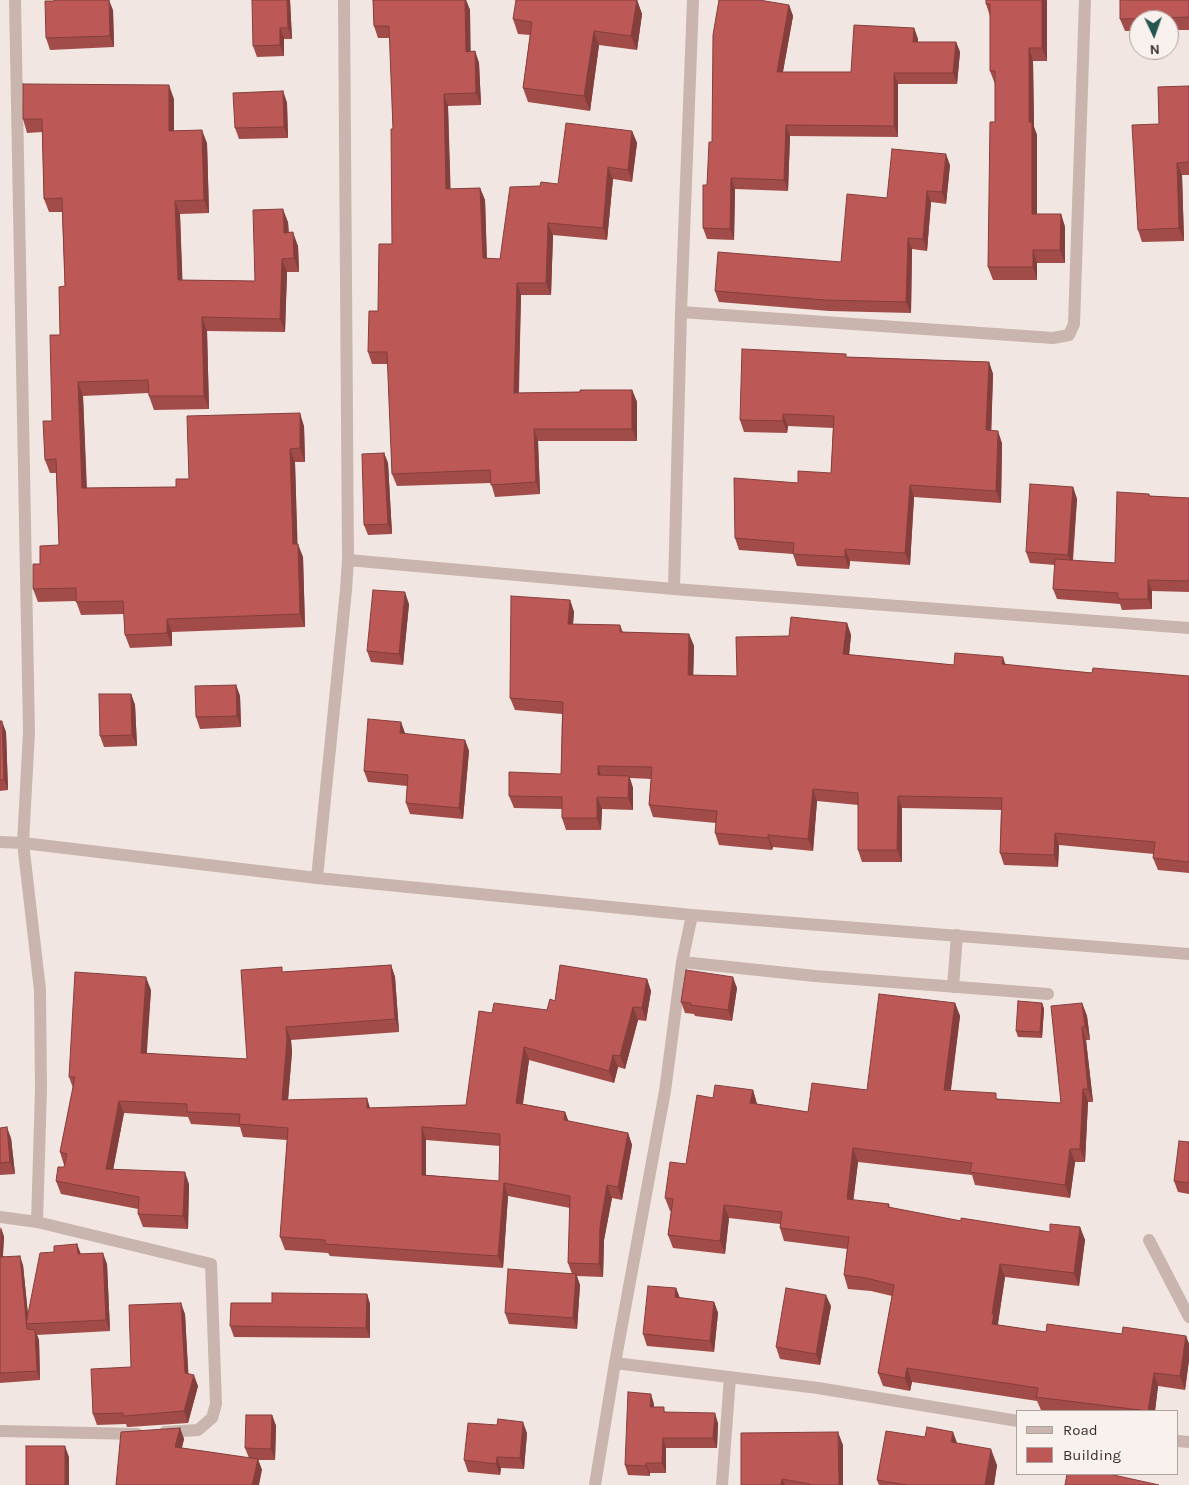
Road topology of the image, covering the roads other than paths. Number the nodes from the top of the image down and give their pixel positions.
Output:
1 (15, 0) edge
2 (344, 0) edge
3 (694, 0) edge
4 (1085, 0) edge
5 (681, 312) junction
6 (348, 560) junction
7 (674, 589) junction
8 (1189, 628) edge
9 (0, 842) edge
10 (22, 843) junction
11 (317, 878) junction
12 (692, 915) junction
13 (956, 935) junction
14 (1189, 954) edge
15 (682, 962) junction
16 (953, 987) junction
17 (1048, 994) dead end
18 (0, 1217) edge
19 (37, 1222) junction
20 (1149, 1240) dead end
21 (1189, 1317) edge
22 (615, 1363) junction
23 (730, 1377) junction
24 (1016, 1421) edge
25 (0, 1431) edge
26 (595, 1485) edge
27 (722, 1485) edge

1 - 10 street
2 - 6 street
3 - 5 street
4 - 5 street
5 - 7 street
6 - 7 street
6 - 11 street
7 - 8 street
9 - 10 street
10 - 11 street
10 - 19 street
11 - 12 street
12 - 13 street
12 - 15 street
13 - 14 street
13 - 16 street
15 - 16 street
15 - 22 street
16 - 17 street
18 - 19 street
19 - 25 street
20 - 21 street
22 - 23 street
22 - 26 street
23 - 24 street
23 - 27 street

